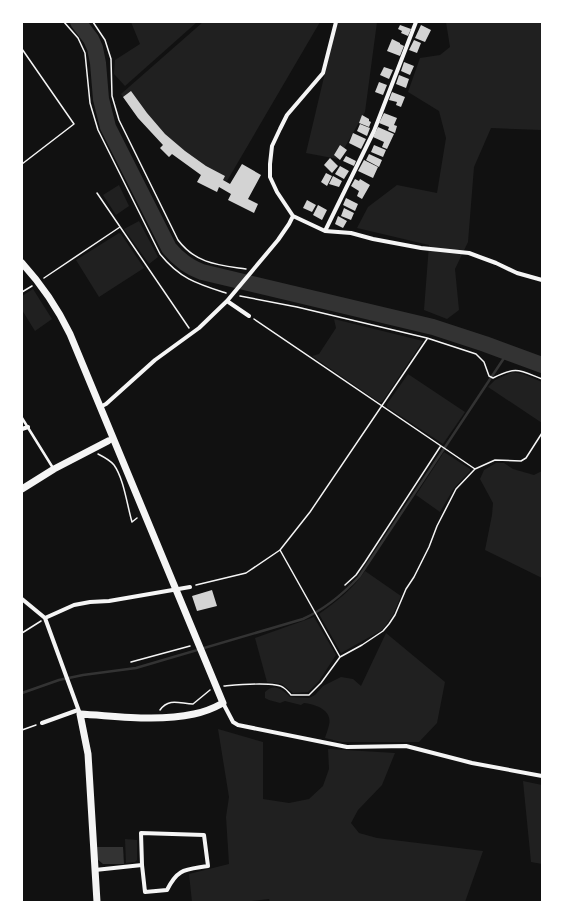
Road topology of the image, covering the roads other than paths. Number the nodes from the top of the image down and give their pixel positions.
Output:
1 (336, 22) edge
2 (416, 22) edge
3 (293, 216) junction
4 (325, 231) junction
5 (22, 263) edge
6 (542, 280) edge
7 (227, 301) junction
8 (249, 316) road end
9 (100, 407) junction
10 (22, 418) edge
11 (28, 427) junction
12 (22, 429) edge
13 (110, 440) junction
14 (54, 469) junction
15 (22, 489) edge
16 (190, 587) road end
17 (175, 589) junction
18 (22, 600) edge
19 (45, 618) junction
20 (223, 703) junction
21 (79, 712) junction
22 (42, 723) road end
23 (542, 776) edge
24 (142, 866) junction
25 (95, 870) junction
26 (97, 902) edge

1 - 3 street
2 - 4 street
3 - 4 street
3 - 7 street
4 - 6 street
5 - 9 street
7 - 8 street
7 - 9 street
9 - 13 street
10 - 11 lane
11 - 12 street
11 - 14 lane
13 - 14 street
13 - 17 street
14 - 15 street
16 - 17 street
17 - 19 street
17 - 20 street
18 - 19 street
19 - 21 street
20 - 21 street
20 - 23 street
21 - 22 street
21 - 25 street
24 - 24 street
24 - 25 street
25 - 26 street

